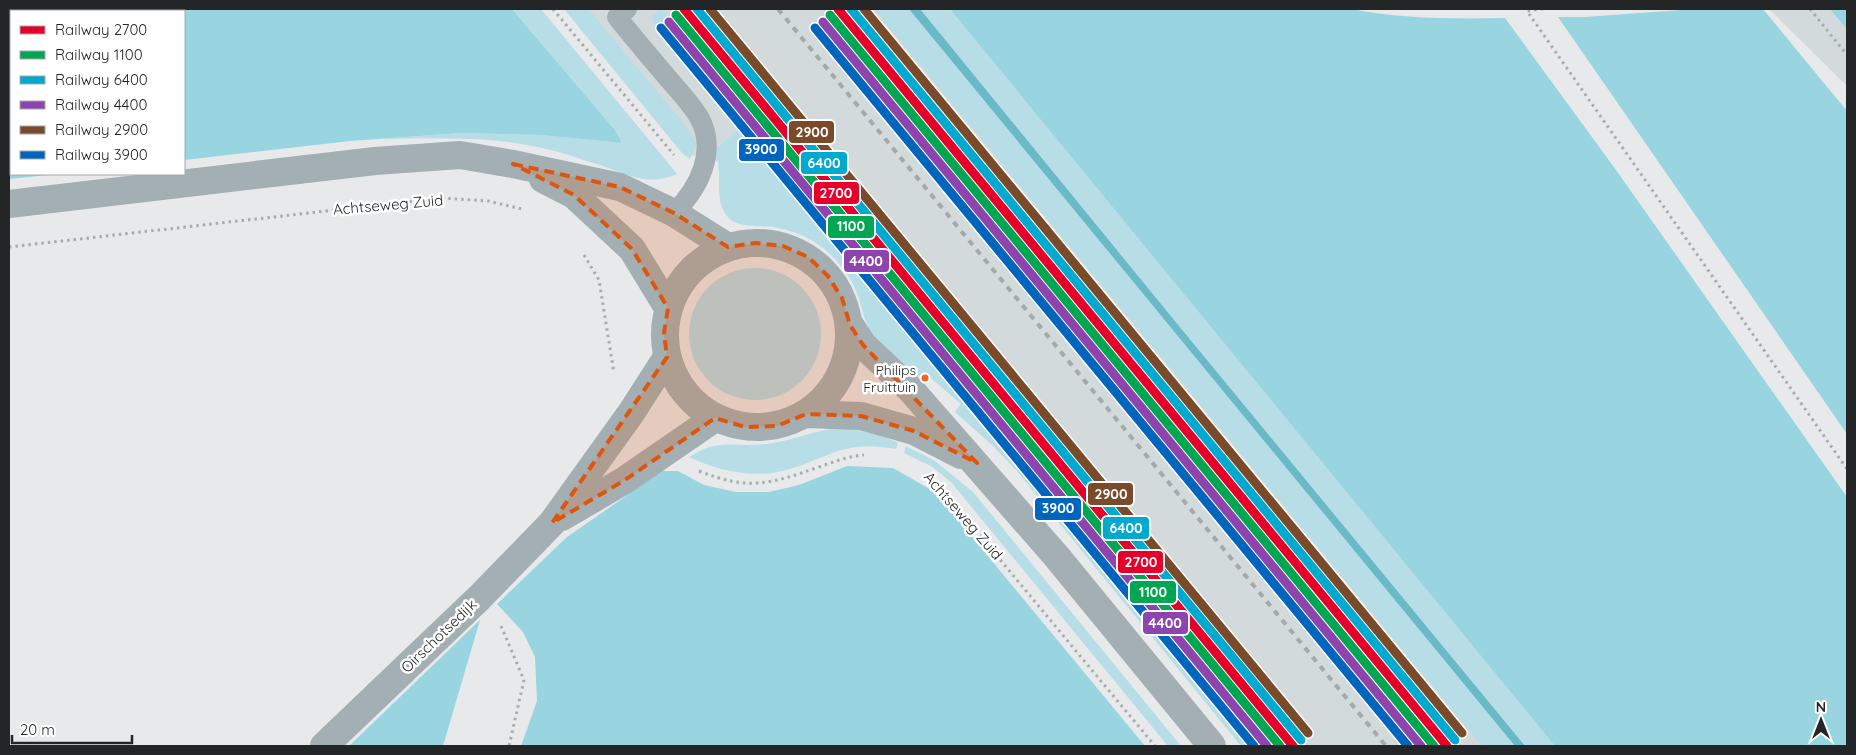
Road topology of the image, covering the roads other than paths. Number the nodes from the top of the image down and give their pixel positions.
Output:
1 (627, 9) edge
2 (514, 164) junction
3 (9, 204) edge
4 (674, 213) junction
5 (728, 247) junction
6 (668, 308) junction
7 (850, 325) junction
8 (667, 357) junction
9 (806, 414) junction
10 (716, 418) junction
11 (977, 463) junction
12 (552, 523) junction
13 (324, 746) edge
14 (1212, 746) edge

1 - 4 lane
2 - 3 street
2 - 4 street
2 - 6 street
4 - 5 street
5 - 6 street
5 - 7 street
6 - 8 street
7 - 9 street
7 - 11 street
8 - 10 street
8 - 12 street, Oirschotsedijk
9 - 10 street
9 - 11 street
10 - 12 street, Oirschotsedijk
11 - 14 street
12 - 13 street, Oirschotsedijk

